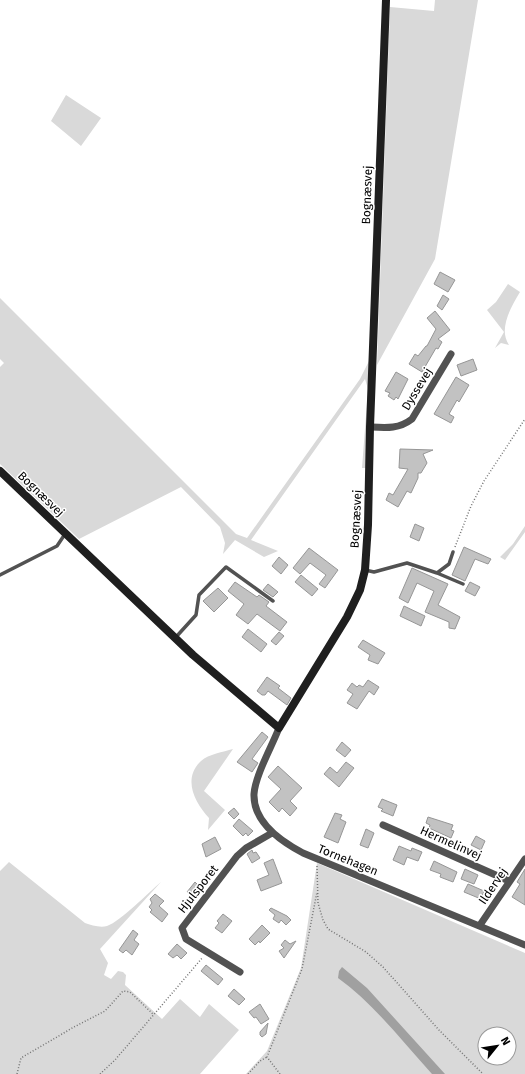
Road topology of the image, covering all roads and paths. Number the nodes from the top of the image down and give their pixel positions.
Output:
1 (386, 0) edge
2 (451, 354) dead end
3 (525, 419) edge
4 (370, 427) junction
5 (0, 471) edge
6 (65, 534) junction
7 (453, 552) joint
8 (365, 570) junction
9 (437, 573) junction
10 (0, 575) edge
11 (464, 584) dead end
12 (272, 601) dead end
13 (175, 638) junction
14 (279, 728) junction
15 (384, 825) dead end
16 (272, 833) junction
17 (316, 858) junction
18 (525, 859) edge
19 (509, 881) junction
20 (318, 888) junction
21 (480, 925) junction
22 (525, 945) edge
23 (207, 953) junction
24 (240, 972) dead end
25 (154, 1015) junction
26 (267, 1057) junction
27 (17, 1074) edge
28 (100, 1074) edge
29 (248, 1074) edge
30 (280, 1074) edge
31 (483, 1074) edge

1 - 4 street, Bognæsvej
2 - 4 street, Dyssevej
3 - 7 path
4 - 8 street, Bognæsvej
5 - 6 street, Bognæsvej
6 - 10 lane, Bognæsvej
6 - 13 street, Bognæsvej
7 - 9 lane
8 - 9 lane
8 - 14 street, Bognæsvej
9 - 11 lane
12 - 13 lane
13 - 14 street, Bognæsvej
14 - 16 street, Tornehagen
15 - 19 street, Hermelinvej
16 - 17 street, Tornehagen
16 - 23 street, Hjulsporet
17 - 20 path
17 - 21 street, Tornehagen
18 - 19 street, Ildervej
19 - 21 street, Ildervej
20 - 26 path
20 - 31 path
21 - 22 street, Tornehagen
23 - 24 street, Hjulsporet
23 - 25 path
25 - 27 path
25 - 28 path
26 - 29 path
26 - 30 path

